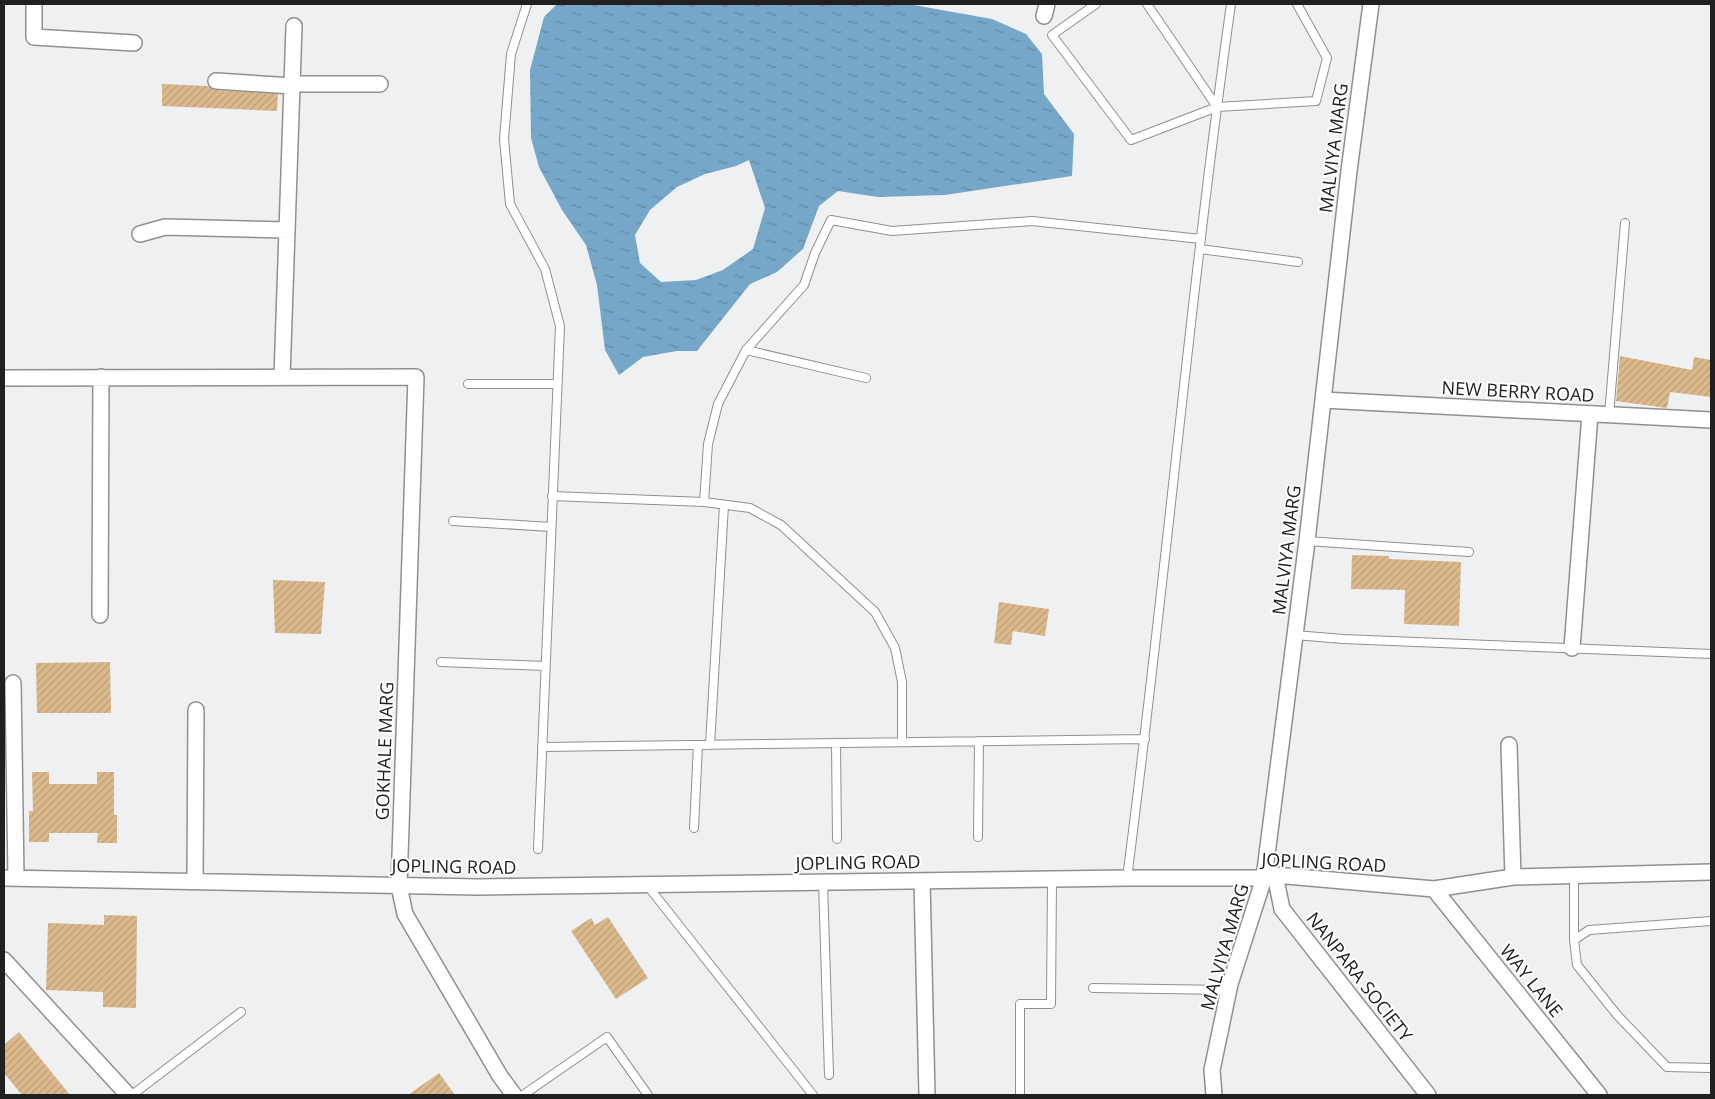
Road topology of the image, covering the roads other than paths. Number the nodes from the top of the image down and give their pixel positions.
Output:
1 (34, 4) edge
2 (527, 4) edge
3 (1096, 4) edge
4 (1147, 4) edge
5 (1231, 4) edge
6 (1297, 4) edge
7 (1371, 4) edge
8 (294, 26) dead end
9 (134, 42) dead end
10 (216, 81) dead end
11 (380, 84) dead end
12 (292, 86) junction
13 (1217, 107) junction
14 (1625, 223) dead end
15 (287, 230) junction
16 (140, 234) dead end
17 (1201, 239) junction
18 (1200, 249) junction
19 (1298, 262) dead end
20 (746, 350) junction
21 (102, 377) junction
22 (282, 377) junction
23 (4, 378) edge
24 (866, 378) dead end
25 (468, 384) dead end
26 (557, 384) junction
27 (1323, 400) junction
28 (1590, 414) junction
29 (1609, 415) junction
30 (1711, 420) edge
31 (552, 496) junction
32 (704, 502) junction
33 (724, 505) junction
34 (453, 521) dead end
35 (551, 527) junction
36 (1307, 541) junction
37 (1469, 552) dead end
38 (100, 615) dead end
39 (1295, 635) junction
40 (1572, 648) junction
41 (1711, 654) edge
42 (441, 662) dead end
43 (545, 666) junction
44 (14, 682) dead end
45 (196, 710) dead end
46 (1145, 739) junction
47 (979, 741) junction
48 (902, 742) junction
49 (836, 743) junction
50 (710, 744) junction
51 (698, 745) junction
52 (1509, 745) dead end
53 (542, 747) junction
54 (694, 828) dead end
55 (978, 837) dead end
56 (837, 839) dead end
57 (538, 849) dead end
58 (1711, 872) edge
59 (1270, 876) junction
60 (1514, 877) junction
61 (1574, 877) junction
62 (10, 878) edge
63 (1127, 878) junction
64 (1052, 879) junction
65 (195, 881) junction
66 (922, 881) junction
67 (823, 882) junction
68 (647, 885) junction
69 (399, 886) junction
70 (1434, 890) junction
71 (1711, 921) edge
72 (1574, 940) junction
73 (4, 960) edge
74 (1093, 988) dead end
75 (1229, 990) junction
76 (241, 1012) dead end
77 (1711, 1068) edge
78 (829, 1075) dead end
79 (128, 1095) edge
80 (132, 1095) edge
81 (516, 1095) edge
82 (648, 1095) edge
83 (813, 1095) edge
84 (927, 1095) edge
85 (1020, 1095) edge
86 (1214, 1095) edge
87 (1428, 1095) edge
88 (1599, 1095) edge

1 - 9 street
2 - 26 lane
3 - 13 lane
4 - 13 lane
5 - 13 lane
6 - 13 lane
7 - 27 street, MALVIYA MARG
8 - 12 street
10 - 12 street
11 - 12 street
12 - 15 street
13 - 17 lane
14 - 29 lane
15 - 16 street
15 - 22 street
17 - 18 lane
17 - 20 lane
18 - 19 lane
18 - 46 lane
20 - 24 lane
20 - 32 lane
21 - 22 street
21 - 23 street
21 - 38 street
22 - 69 street, GOKHALE MARG
25 - 26 lane
26 - 31 lane
27 - 28 street, NEW BERRY ROAD
27 - 36 street, MALVIYA MARG
28 - 29 street, NEW BERRY ROAD
28 - 40 street
29 - 30 street, NEW BERRY ROAD
31 - 32 lane
31 - 35 lane
32 - 33 lane
33 - 48 lane
33 - 50 lane
34 - 35 lane
35 - 43 lane
36 - 37 lane
36 - 39 street, MALVIYA MARG
39 - 40 lane
39 - 59 street, MALVIYA MARG
40 - 41 lane
42 - 43 lane
43 - 53 lane
44 - 62 street
45 - 65 street
46 - 47 lane
46 - 63 lane
47 - 48 lane
47 - 55 lane
48 - 49 lane
49 - 50 lane
49 - 56 lane
50 - 51 lane
51 - 53 lane
51 - 54 lane
52 - 60 street
53 - 57 lane
58 - 61 street, JOPLING ROAD
59 - 63 street, JOPLING ROAD
59 - 70 street, JOPLING ROAD
59 - 75 street, MALVIYA MARG
59 - 87 street, NANPARA SOCIETY
60 - 61 street, JOPLING ROAD
60 - 70 street, JOPLING ROAD
61 - 72 lane
62 - 65 street, JOPLING ROAD
63 - 64 street, JOPLING ROAD
64 - 66 street, JOPLING ROAD
64 - 85 lane
65 - 69 street, JOPLING ROAD
66 - 67 street, JOPLING ROAD
66 - 84 street
67 - 68 street, JOPLING ROAD
67 - 78 lane
68 - 69 street, JOPLING ROAD
68 - 83 lane
69 - 81 street, GOKHALE MARG
70 - 88 street, WAY LANE
71 - 72 lane
72 - 77 lane
73 - 79 street
74 - 75 lane
75 - 86 street, MALVIYA MARG
76 - 80 lane
81 - 82 lane

